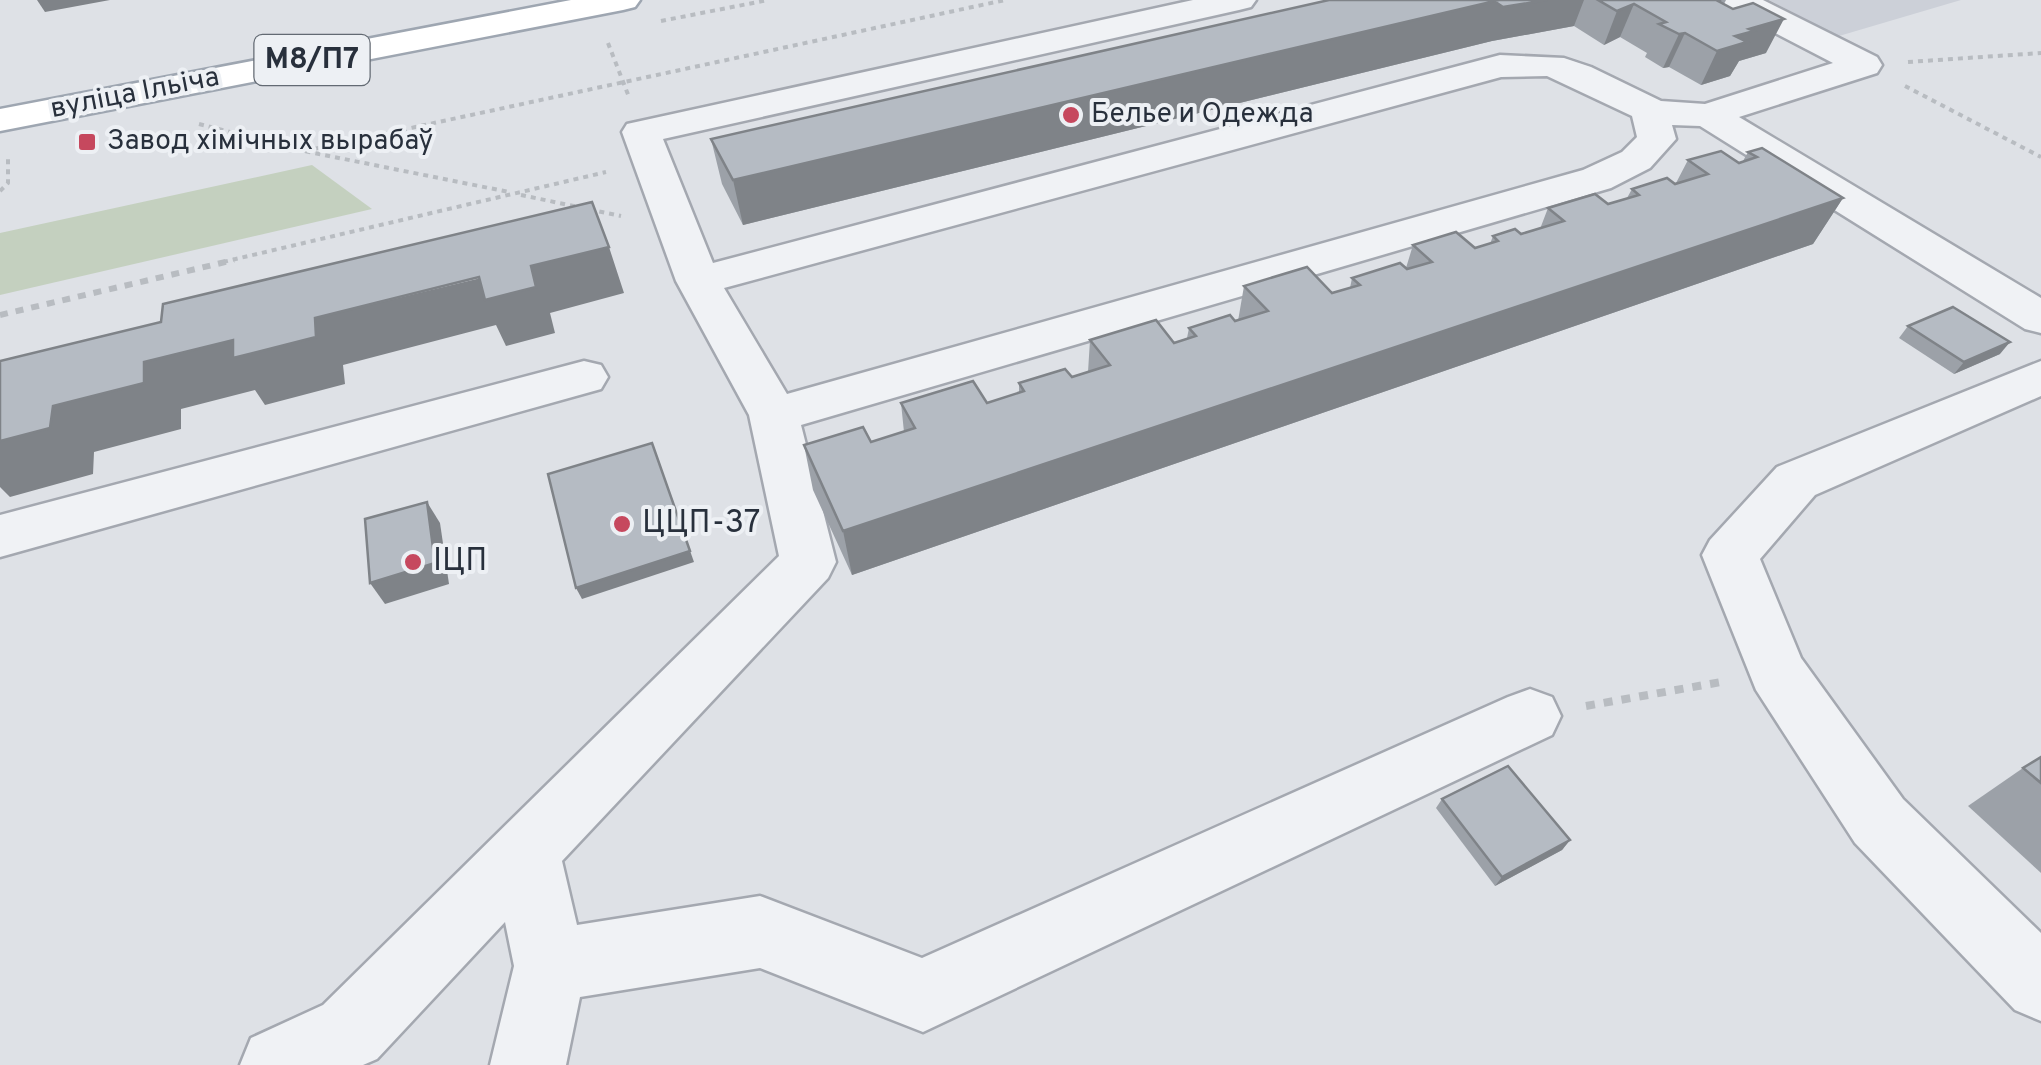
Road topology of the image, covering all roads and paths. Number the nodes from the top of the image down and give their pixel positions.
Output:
1 (623, 0) edge
2 (1005, 0) edge
3 (1239, 0) edge
4 (1737, 0) edge
5 (604, 33) dead end
6 (2041, 53) edge
7 (1864, 65) junction
8 (624, 83) junction
9 (1649, 111) junction
10 (1708, 115) junction
11 (0, 120) edge
12 (188, 122) dead end
13 (642, 132) junction
14 (304, 152) junction
15 (8, 158) dead end
16 (2041, 158) edge
17 (0, 191) edge
18 (678, 228) junction
19 (698, 281) junction
20 (2041, 318) edge
21 (584, 377) dead end
22 (2041, 378) edge
23 (774, 414) junction
24 (0, 536) edge
25 (1776, 672) junction
26 (1530, 716) joint
27 (526, 852) junction
28 (550, 966) junction
29 (2041, 984) edge
30 (278, 1065) edge
31 (528, 1065) edge

1 - 11 main road, вуліца Ільіча / М8/П7
2 - 8 path
3 - 13 lane
4 - 7 lane
5 - 8 path
6 - 7 path
7 - 10 lane
7 - 16 path
8 - 13 path
8 - 14 path
9 - 10 lane
9 - 19 lane
9 - 23 lane
10 - 20 lane
12 - 14 path
13 - 18 lane
14 - 18 path
15 - 17 path
18 - 19 lane
19 - 23 lane
21 - 24 lane
22 - 25 lane
23 - 27 lane
25 - 26 path
25 - 29 lane
26 - 28 lane
27 - 28 lane
27 - 30 lane
28 - 31 lane

